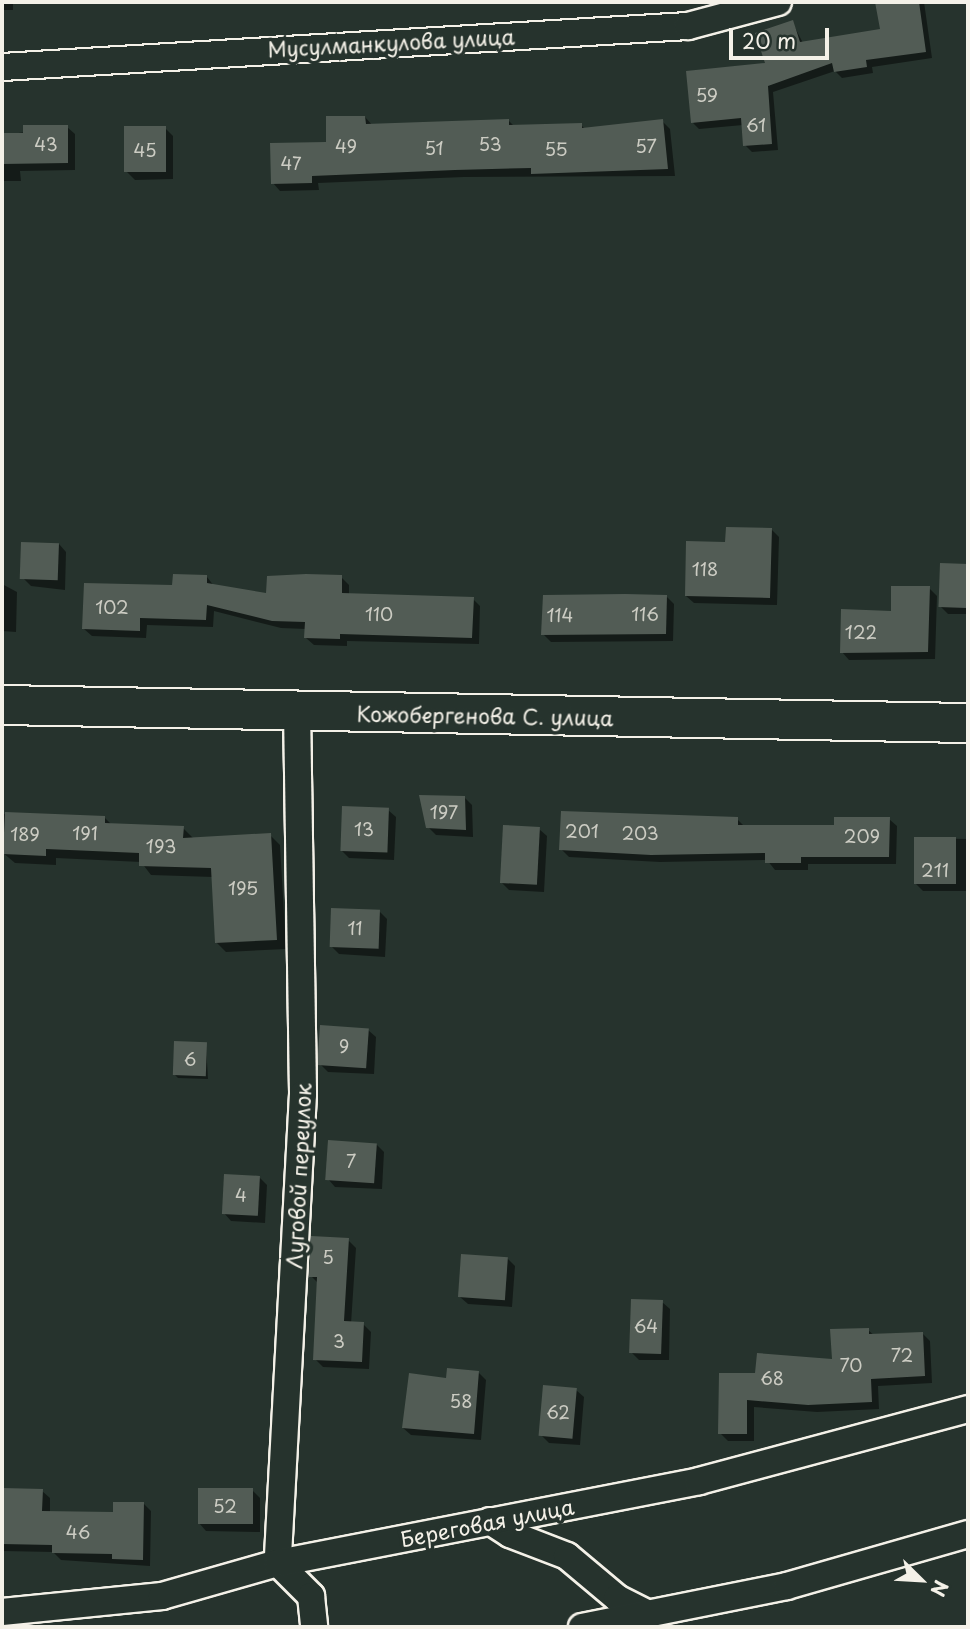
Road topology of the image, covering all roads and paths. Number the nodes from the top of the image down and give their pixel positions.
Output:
1 (778, 2) edge
2 (2, 67) edge
3 (2, 705) edge
4 (296, 710) junction
5 (968, 723) edge
6 (968, 1409) edge
7 (490, 1521) junction
8 (968, 1534) edge
9 (278, 1563) junction
10 (2, 1612) edge
11 (648, 1614) junction
12 (314, 1627) edge
13 (582, 1627) edge

1 - 2 street, Мусулманкулова улица
3 - 4 main road, Кожобергенова С. улица
4 - 5 main road, Кожобергенова С. улица
4 - 9 street, Луговой переулок
6 - 7 street, Береговая улица
7 - 9 street, Береговая улица
7 - 11 street
8 - 11 street
9 - 10 street, Береговая улица
9 - 12 street
11 - 13 street

